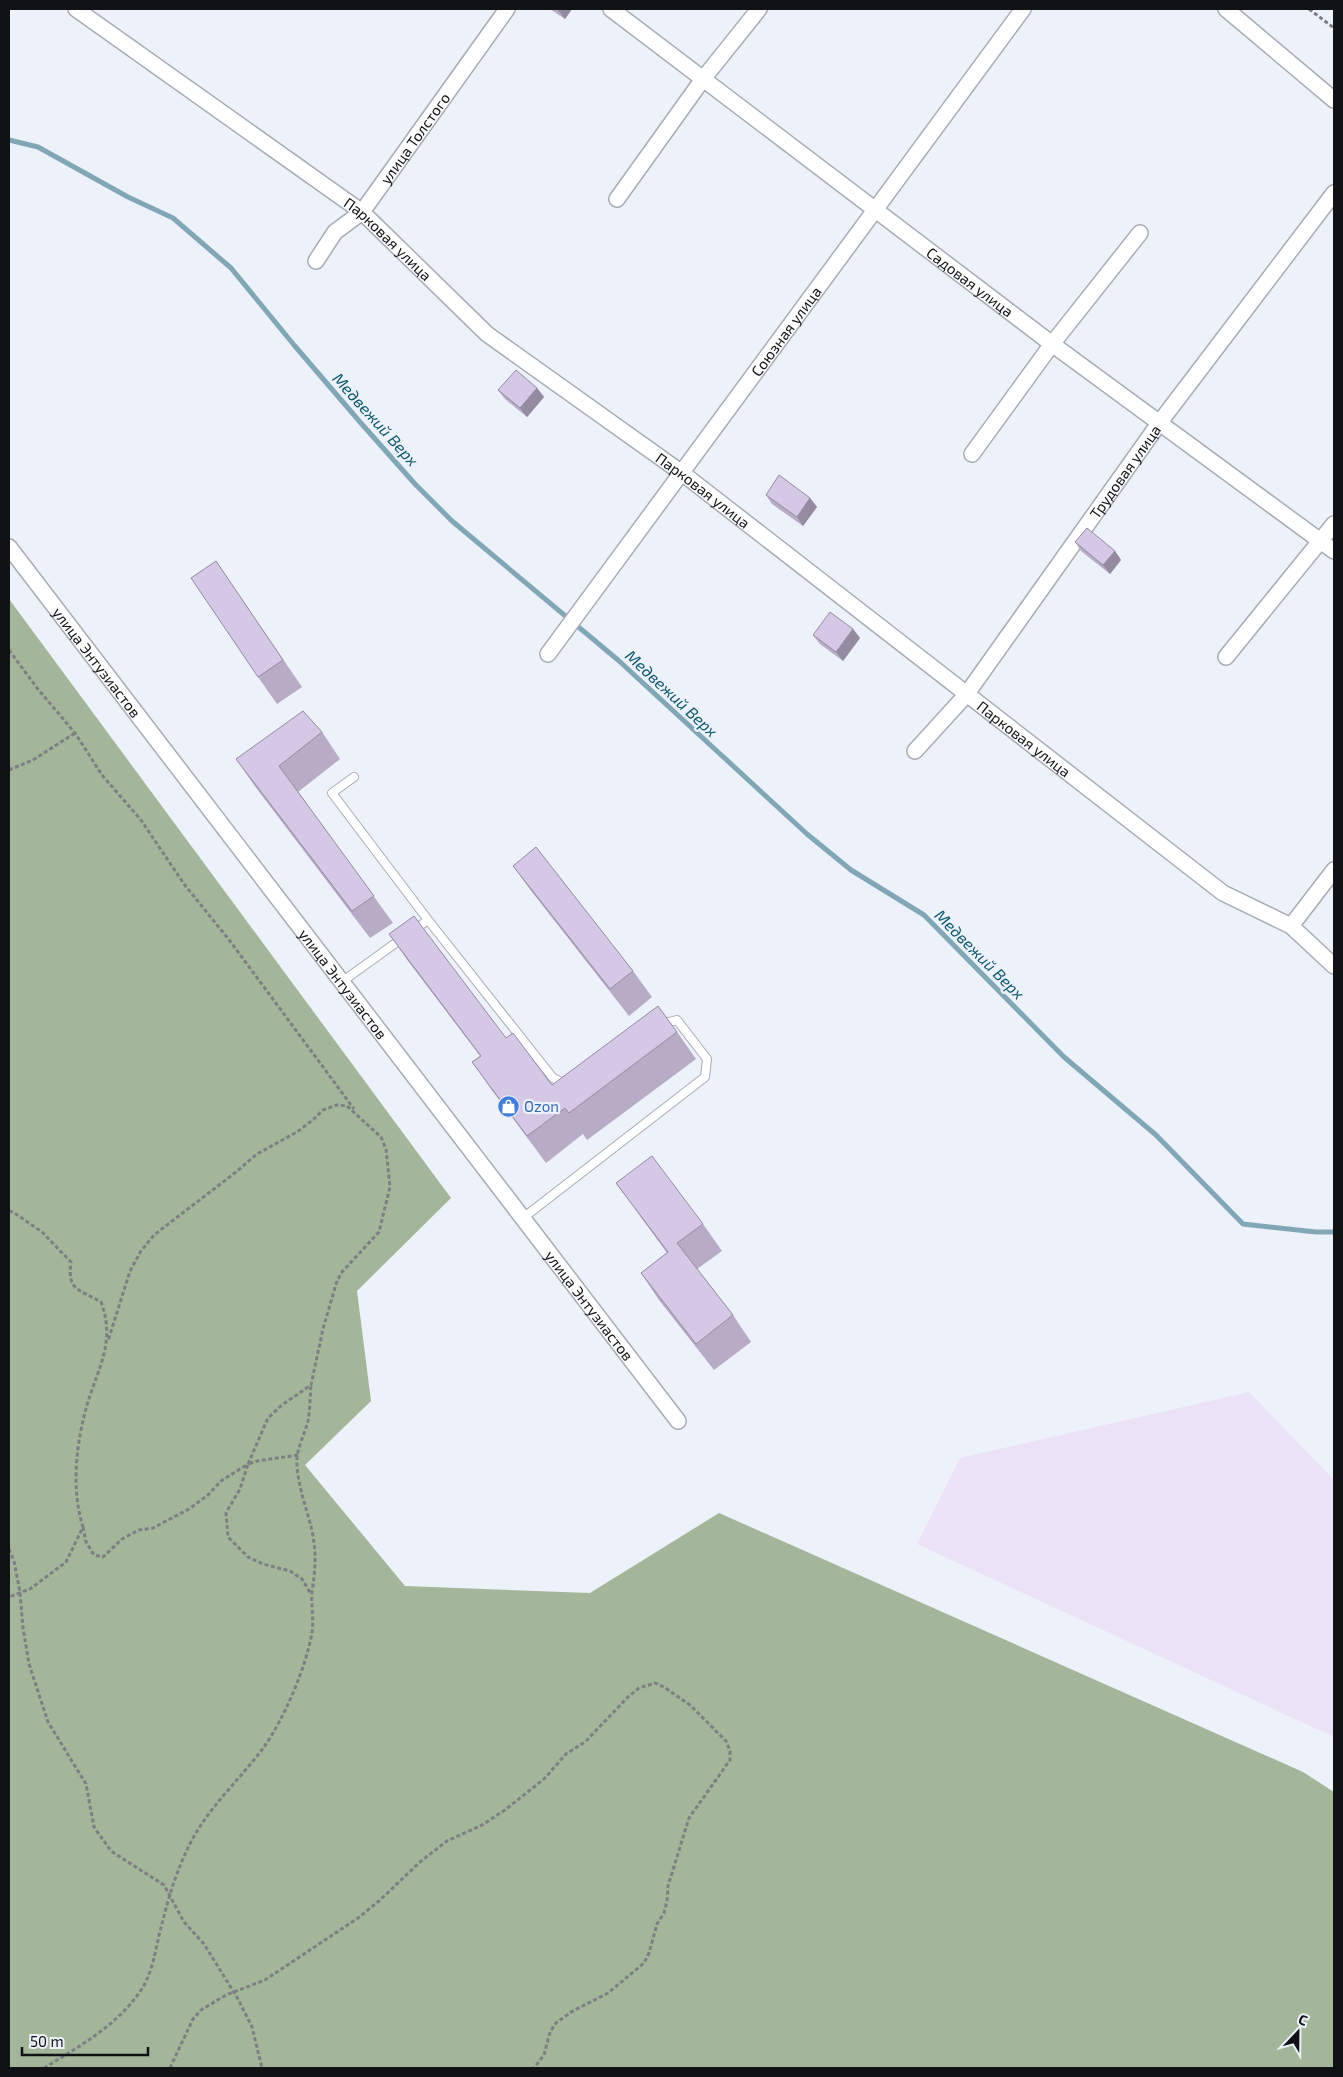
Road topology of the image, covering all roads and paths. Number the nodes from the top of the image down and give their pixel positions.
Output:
1 (76, 9) edge
2 (507, 9) edge
3 (611, 9) edge
4 (759, 9) edge
5 (1023, 9) edge
6 (1226, 9) edge
7 (1309, 9) edge
8 (1334, 28) edge
9 (704, 79) junction
10 (1334, 100) edge
11 (1334, 192) edge
12 (617, 199) dead end
13 (876, 210) junction
14 (362, 212) junction
15 (1140, 233) dead end
16 (316, 261) dead end
17 (1052, 344) junction
18 (1160, 422) junction
19 (972, 454) dead end
20 (682, 473) junction
21 (1334, 524) edge
22 (1321, 540) junction
23 (9, 546) edge
24 (1334, 551) edge
25 (9, 650) edge
26 (548, 654) dead end
27 (1226, 657) dead end
28 (966, 695) junction
29 (75, 733) junction
30 (915, 751) dead end
31 (9, 770) edge
32 (354, 777) dead end
33 (1334, 870) edge
34 (428, 920) junction
35 (1291, 926) junction
36 (1334, 966) edge
37 (343, 981) junction
38 (654, 1029) edge
39 (572, 1087) edge
40 (356, 1113) junction
41 (9, 1211) edge
42 (523, 1218) junction
43 (108, 1341) junction
44 (311, 1385) junction
45 (678, 1421) dead end
46 (298, 1456) junction
47 (248, 1464) junction
48 (83, 1527) junction
49 (9, 1549) edge
50 (20, 1592) junction
51 (312, 1595) junction
52 (9, 1598) edge
53 (170, 1894) junction
54 (234, 1992) junction
55 (44, 2068) edge
56 (170, 2068) edge
57 (262, 2068) edge
58 (534, 2068) edge

1 - 14 street, Парковая улица
2 - 14 street, улица Толстого
3 - 9 street, Садовая улица
4 - 9 street
5 - 13 street, Союзная улица
6 - 10 street
7 - 8 path
9 - 12 street
9 - 13 street, Садовая улица
11 - 18 street, Трудовая улица
13 - 17 street, Садовая улица
13 - 20 street, Союзная улица
14 - 16 street, улица Толстого
14 - 20 street, Парковая улица
15 - 17 street
17 - 18 street, Садовая улица
17 - 19 street
18 - 22 street, Садовая улица
18 - 28 street, Трудовая улица
20 - 26 street, Союзная улица
20 - 28 street, Парковая улица
21 - 22 street
22 - 24 street, Садовая улица
22 - 27 street
23 - 37 street, улица Энтузиастов
25 - 29 path
28 - 30 street, Трудовая улица
28 - 35 street, Парковая улица
29 - 31 path
29 - 40 path
32 - 34 lane
33 - 35 street
34 - 37 lane
34 - 39 lane
35 - 36 street, Парковая улица
37 - 42 street, улица Энтузиастов
38 - 42 lane
40 - 43 path
40 - 44 path
41 - 43 path
42 - 45 street, улица Энтузиастов
43 - 48 path
44 - 46 path
44 - 47 path
46 - 47 path
46 - 51 path
47 - 48 path
47 - 51 path
48 - 50 path
49 - 50 path
50 - 52 path
50 - 53 path
51 - 53 path
53 - 54 path
53 - 55 path
54 - 56 path
54 - 57 path
54 - 58 path

